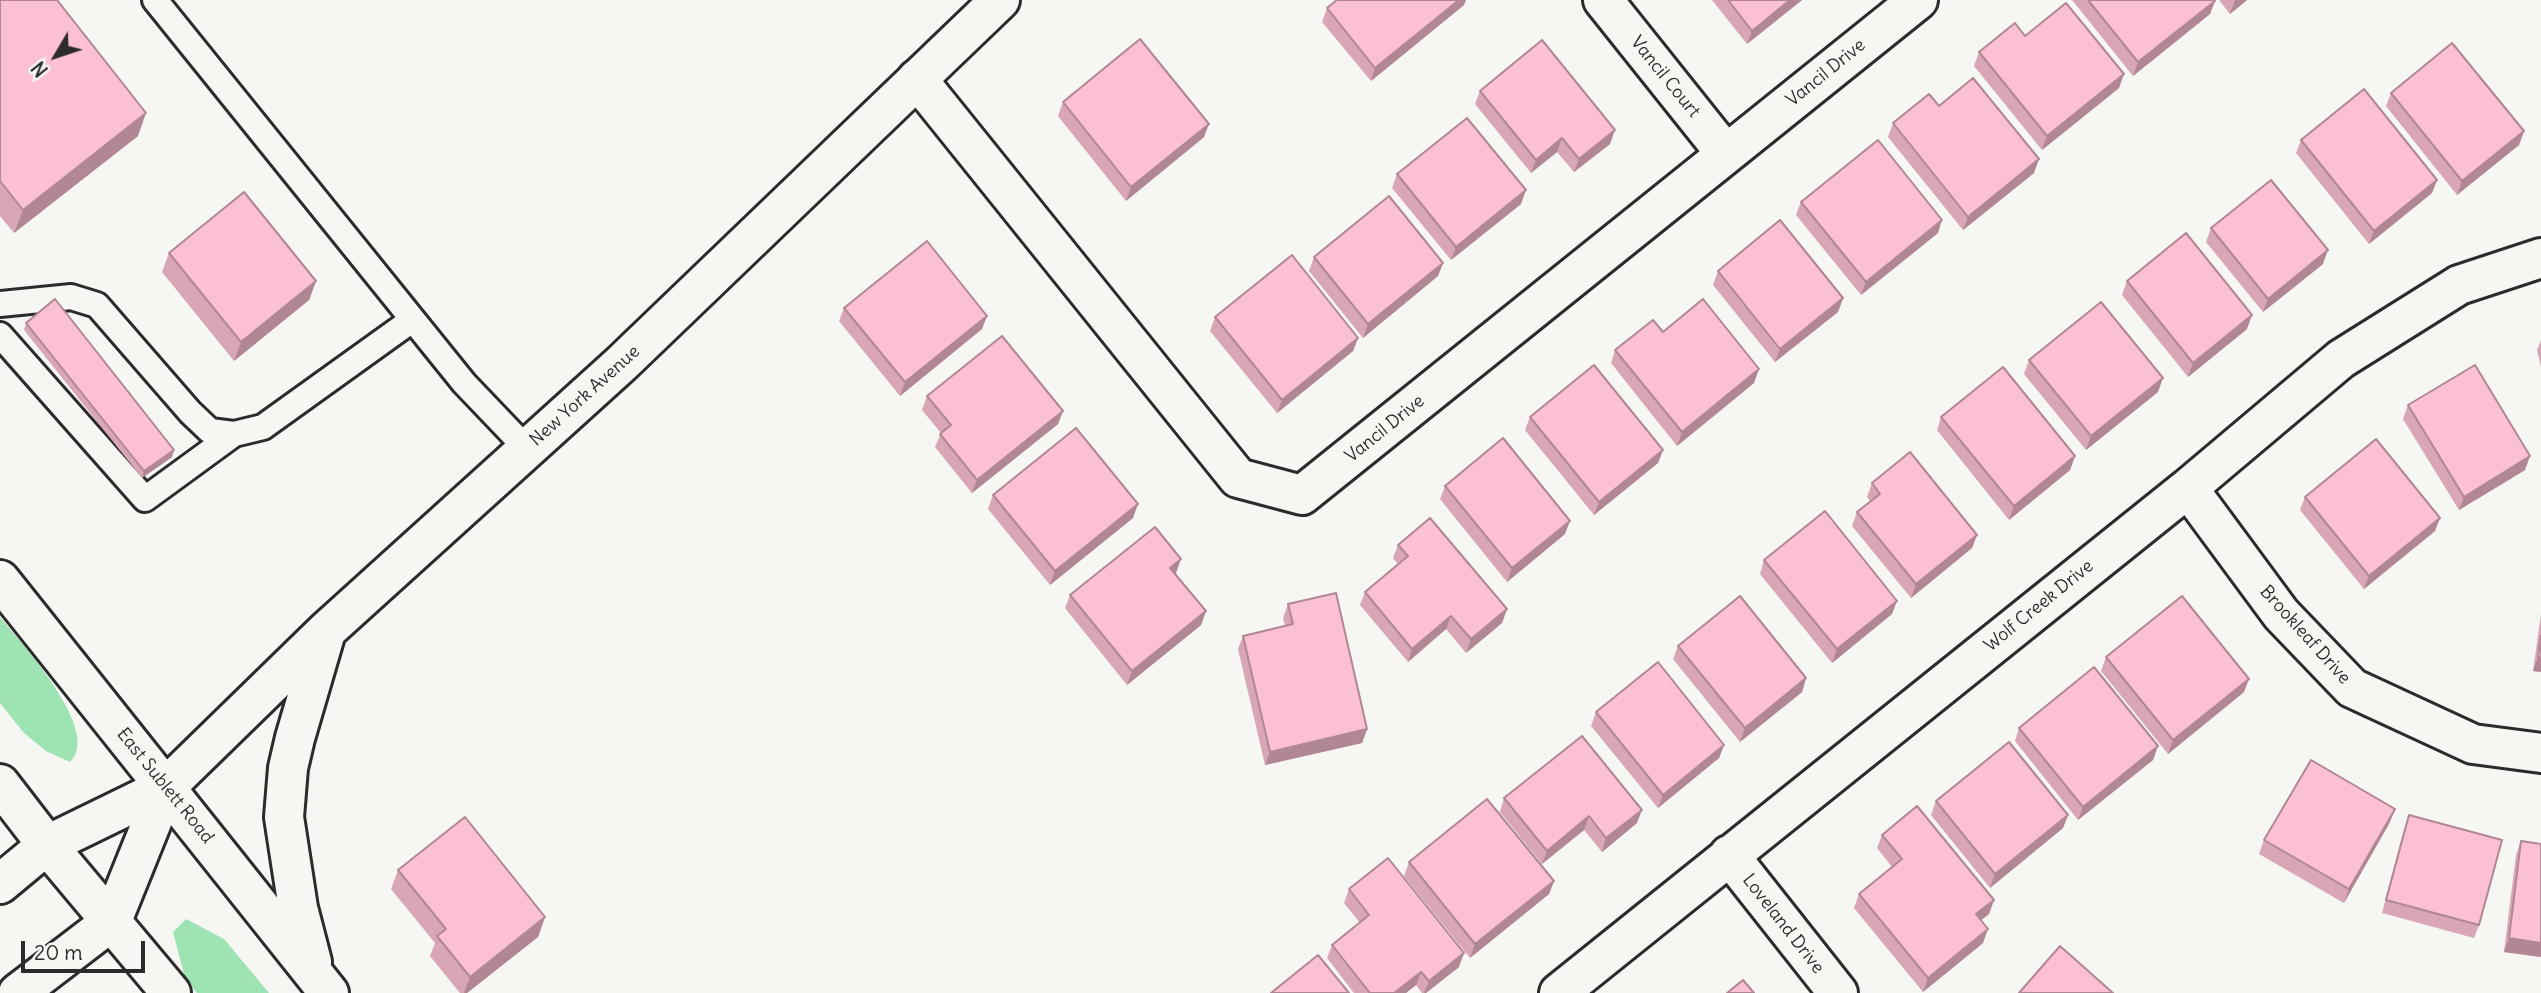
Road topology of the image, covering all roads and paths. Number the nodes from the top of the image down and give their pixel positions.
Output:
1 (155, 0) edge
2 (1000, 0) edge
3 (1603, 0) edge
4 (1918, 0) edge
5 (917, 79) junction
6 (1726, 155) junction
7 (2541, 258) edge
8 (0, 304) edge
9 (412, 320) junction
10 (0, 335) edge
11 (234, 433) junction
12 (527, 449) junction
13 (2188, 488) junction
14 (0, 580) edge
15 (326, 631) junction
16 (2541, 753) edge
17 (0, 784) edge
18 (166, 787) junction
19 (47, 845) junction
20 (1729, 855) junction
21 (0, 884) edge
22 (113, 921) junction
23 (322, 984) edge
24 (18, 993) edge
25 (171, 993) edge
26 (1559, 993) edge
27 (1838, 993) edge

1 - 9 lane
2 - 5 street, New York Avenue
3 - 6 street, Vancil Court
4 - 6 street, Vancil Drive
5 - 6 street, Vancil Drive
5 - 12 street, New York Avenue
7 - 13 street, Wolf Creek Drive
8 - 11 lane
9 - 11 lane
9 - 12 lane
10 - 11 lane
12 - 15 street, New York Avenue
13 - 16 street, Brookleaf Drive
13 - 20 street, Wolf Creek Drive
14 - 18 street, East Sublett Road
15 - 18 street, New York Avenue
15 - 23 street
17 - 19 street
18 - 19 street, New York Avenue
18 - 22 street, New York Avenue
18 - 23 street, East Sublett Road
19 - 21 street, New York Avenue
19 - 22 street
20 - 26 street, Wolf Creek Drive
20 - 27 street, Loveland Drive
22 - 24 street
22 - 25 street

